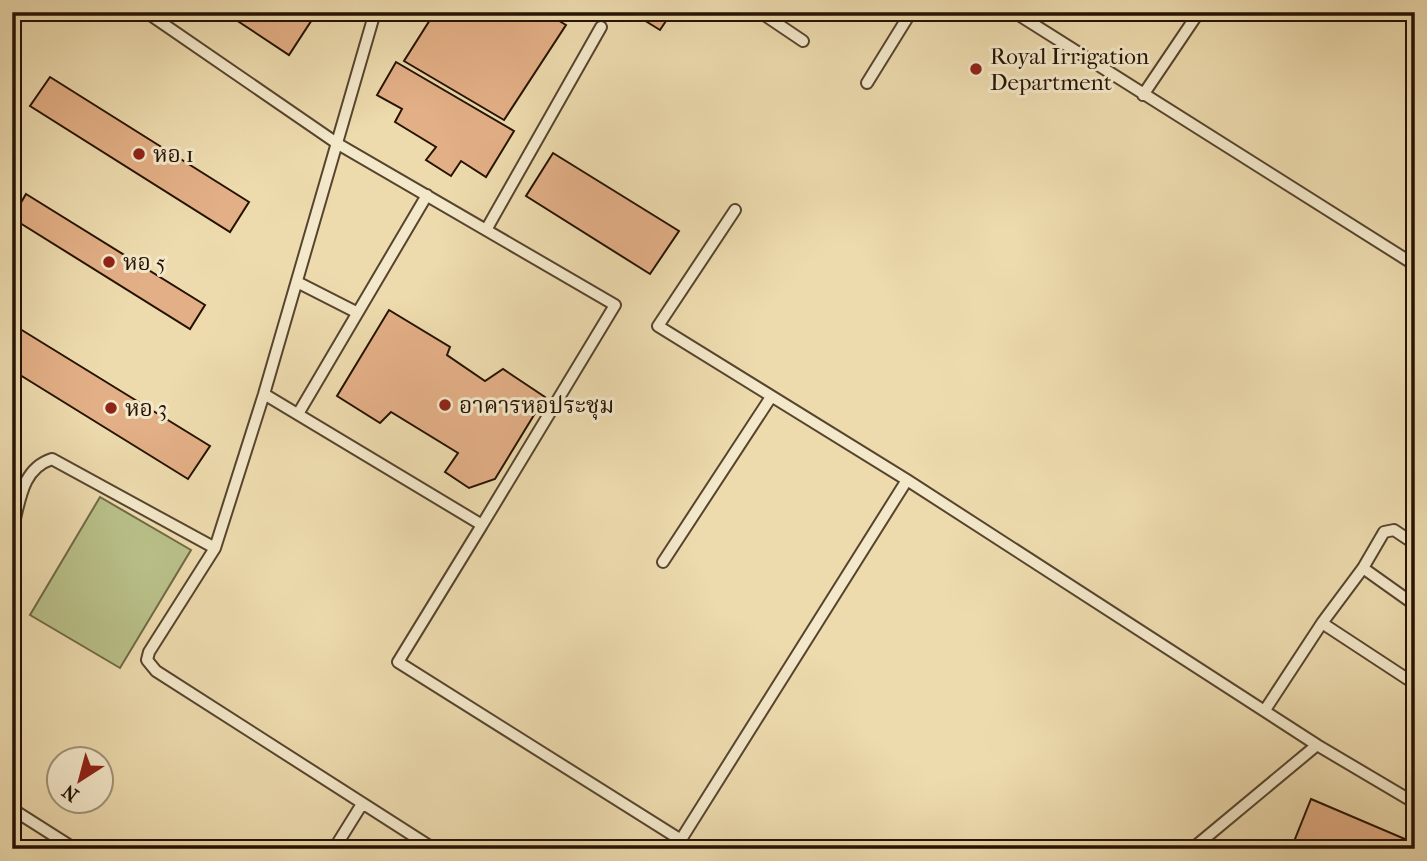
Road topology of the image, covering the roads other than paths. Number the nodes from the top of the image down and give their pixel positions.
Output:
1 (146, 12) edge
2 (374, 12) edge
3 (760, 12) edge
4 (911, 12) edge
5 (1014, 12) edge
6 (1199, 12) edge
7 (601, 27) dead end
8 (803, 41) dead end
9 (867, 83) dead end
10 (1143, 95) junction
11 (338, 145) junction
12 (427, 195) junction
13 (735, 210) dead end
14 (486, 230) junction
15 (1415, 265) edge
16 (297, 282) junction
17 (356, 312) junction
18 (264, 394) junction
19 (771, 397) junction
20 (298, 414) junction
21 (907, 480) junction
22 (482, 524) junction
23 (12, 531) edge
24 (1415, 544) edge
25 (215, 548) junction
26 (663, 562) dead end
27 (1363, 568) junction
28 (1415, 605) edge
29 (1322, 622) junction
30 (1415, 684) edge
31 (1265, 710) junction
32 (1317, 745) junction
33 (1415, 791) edge
34 (1401, 794) junction
35 (1415, 803) edge
36 (362, 804) junction
37 (12, 809) edge
38 (678, 844) edge
39 (75, 849) edge
40 (334, 849) edge
41 (434, 849) edge
42 (1192, 849) edge

1 - 11 lane
2 - 11 lane
3 - 8 lane
4 - 9 lane
5 - 10 lane
6 - 10 lane
7 - 14 lane
10 - 15 lane
11 - 12 lane
11 - 16 lane
12 - 14 lane
12 - 17 lane
13 - 19 lane
14 - 22 lane
16 - 17 lane
16 - 18 lane
17 - 20 lane
18 - 20 lane
18 - 25 lane
19 - 21 lane
19 - 26 lane
20 - 22 lane
21 - 31 lane
21 - 38 lane
22 - 38 lane
23 - 25 lane
24 - 27 lane
25 - 36 lane
27 - 28 lane
27 - 29 lane
29 - 30 lane
29 - 31 lane
31 - 32 lane
32 - 34 lane
32 - 42 lane
33 - 34 lane
34 - 35 lane
36 - 40 lane
36 - 41 lane
37 - 39 lane

